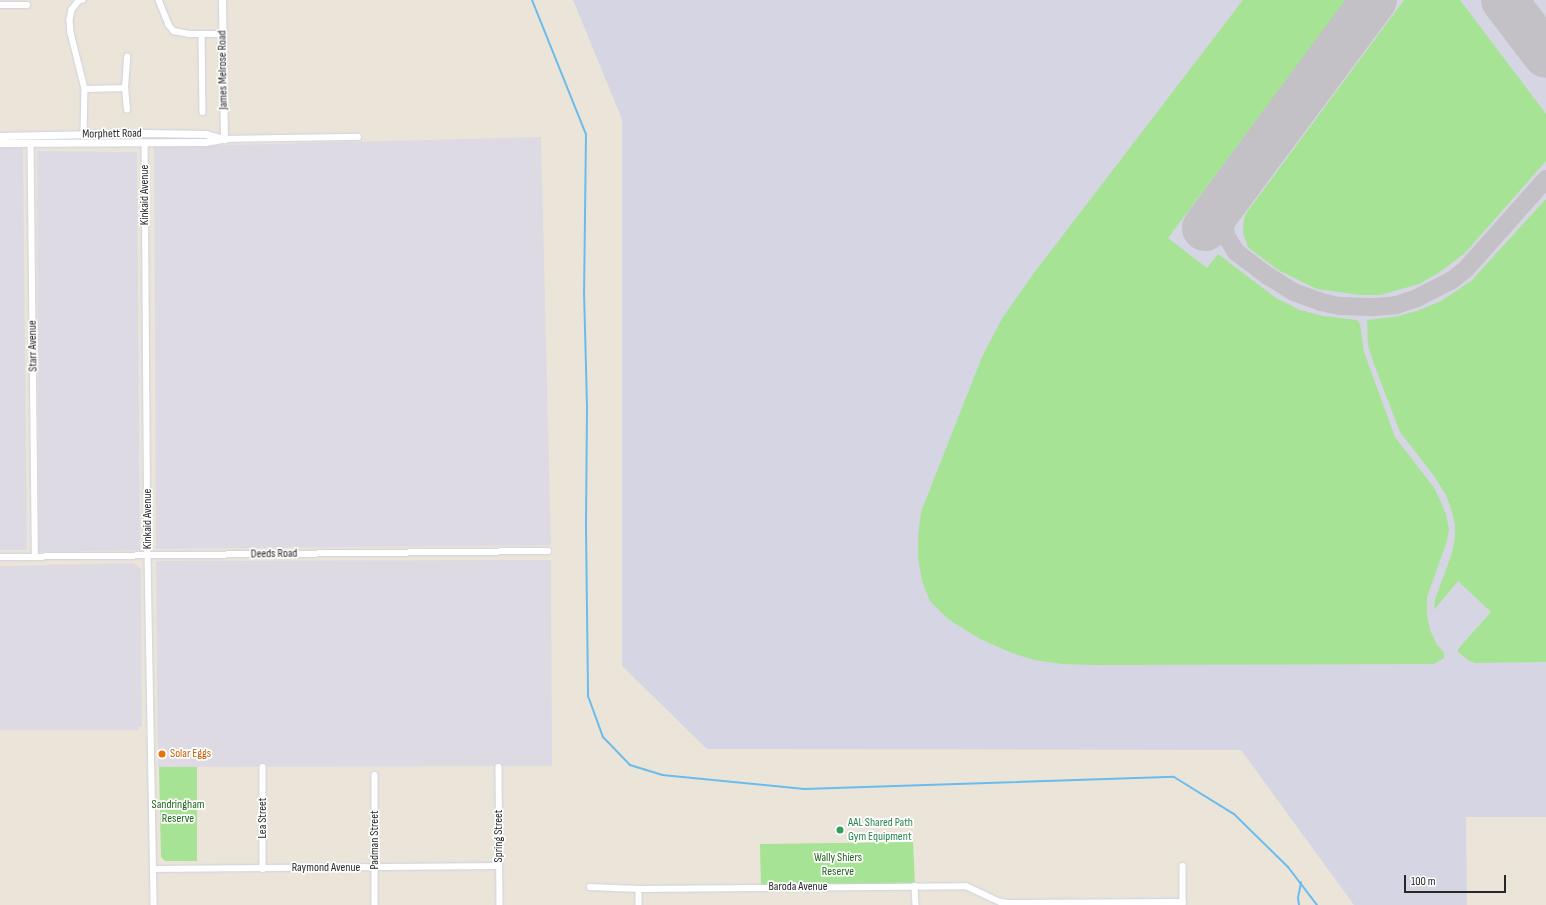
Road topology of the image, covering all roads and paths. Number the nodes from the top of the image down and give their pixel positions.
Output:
1 (83, 0) edge
2 (159, 0) edge
3 (222, 0) edge
4 (0, 5) edge
5 (27, 5) dead end
6 (202, 34) junction
7 (223, 34) junction
8 (127, 57) dead end
9 (125, 88) junction
10 (85, 89) junction
11 (127, 110) dead end
12 (203, 112) dead end
13 (145, 133) junction
14 (84, 134) junction
15 (0, 136) edge
16 (358, 137) dead end
17 (31, 139) junction
18 (224, 139) junction
19 (0, 143) edge
20 (145, 143) junction
21 (548, 551) dead end
22 (148, 555) junction
23 (0, 557) edge
24 (35, 557) junction
25 (262, 767) dead end
26 (499, 767) dead end
27 (374, 774) dead end
28 (500, 866) junction
29 (1183, 866) dead end
30 (263, 868) junction
31 (375, 868) junction
32 (153, 869) junction
33 (915, 886) junction
34 (590, 887) dead end
35 (639, 888) junction
36 (1001, 903) edge
37 (1088, 903) edge
38 (1183, 904) edge
39 (154, 905) edge
40 (375, 905) edge
41 (500, 905) edge
42 (639, 905) edge
43 (916, 905) edge

1 - 10 street
2 - 6 street
3 - 7 street, James Melrose Road
4 - 5 street
6 - 7 street
6 - 12 street
7 - 18 street, James Melrose Road
8 - 9 street
9 - 10 street
9 - 11 street
10 - 14 street
13 - 14 street, Morphett Road
13 - 18 street, Morphett Road
13 - 20 street, Kinkaid Avenue
14 - 17 street, Morphett Road
15 - 17 street, Morphett Road
16 - 18 street, Morphett Road
17 - 19 street, Morphett Road
17 - 20 street, Morphett Road
17 - 24 street, Starr Avenue
18 - 20 street, Morphett Road
20 - 22 street, Kinkaid Avenue
21 - 22 street, Deeds Road
22 - 24 street, Deeds Road
22 - 32 street, Kinkaid Avenue
23 - 24 street, Deeds Road
25 - 30 street, Lea Street
26 - 28 street, Spring Street
27 - 31 street, Padman Street
28 - 31 street, Raymond Avenue
28 - 41 street, Spring Street
29 - 38 street
30 - 31 street, Raymond Avenue
30 - 32 street, Raymond Avenue
31 - 40 street, Padman Street
32 - 39 street, Kinkaid Avenue
33 - 35 street, Baroda Avenue
33 - 36 street, Baroda Avenue
33 - 43 street
34 - 35 street, Baroda Avenue
35 - 42 street
36 - 37 street, Baroda Avenue
37 - 38 street, Baroda Avenue

